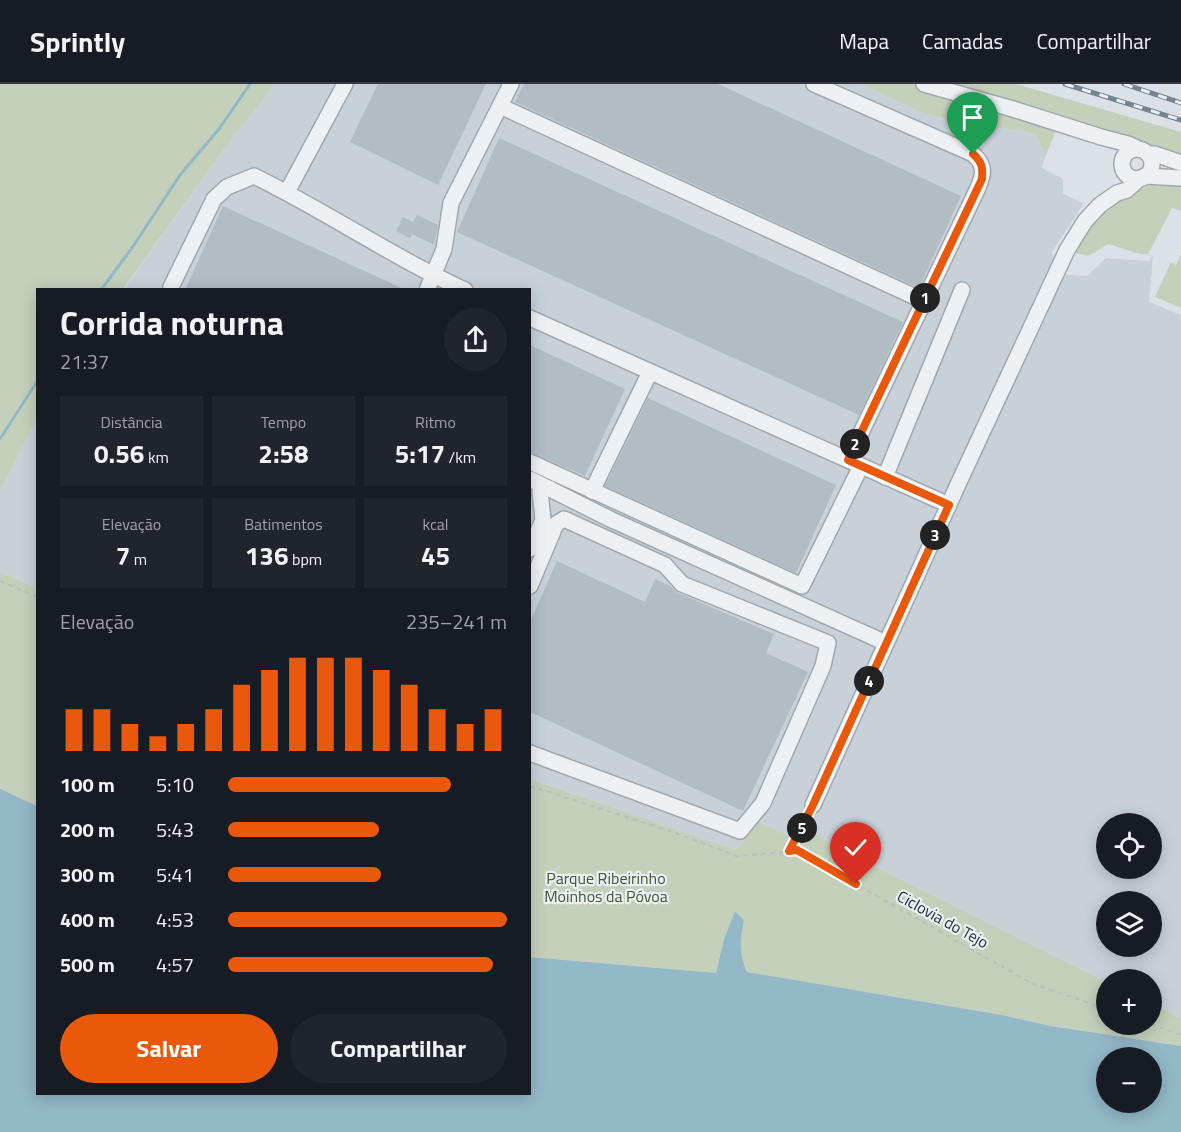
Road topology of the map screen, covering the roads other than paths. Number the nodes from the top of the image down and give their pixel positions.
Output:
1 (345, 84) edge
2 (511, 84) edge
3 (814, 84) edge
4 (924, 84) edge
5 (500, 106) junction
6 (1101, 138) junction
7 (1143, 152) junction
8 (1181, 163) edge
9 (1134, 172) junction
10 (1181, 178) edge
11 (287, 192) junction
12 (430, 282) edge
13 (171, 288) edge
14 (456, 288) edge
15 (962, 290) dead end
16 (924, 301) junction
17 (531, 318) edge
18 (650, 372) junction
19 (531, 462) edge
20 (854, 463) junction
21 (885, 477) junction
22 (531, 480) edge
23 (549, 488) junction
24 (592, 491) junction
25 (949, 505) junction
26 (531, 547) edge
27 (675, 549) junction
28 (665, 565) junction
29 (531, 584) edge
30 (886, 643) junction
31 (531, 753) edge
32 (813, 805) road end

1 - 11 street
2 - 5 street
3 - 16 street
4 - 6 street
5 - 12 street
5 - 16 street
6 - 7 street
6 - 9 street
7 - 8 street
7 - 9 street
7 - 9 street
9 - 10 street
9 - 25 street
11 - 12 street
11 - 13 street
12 - 14 street
15 - 21 street
16 - 20 street
17 - 18 street
18 - 20 street
18 - 24 street
19 - 24 street
20 - 21 street
20 - 24 street
21 - 25 street
22 - 23 street
23 - 26 street
23 - 27 street
25 - 30 street
27 - 28 street
27 - 30 street
28 - 29 street
28 - 31 street
30 - 32 street

